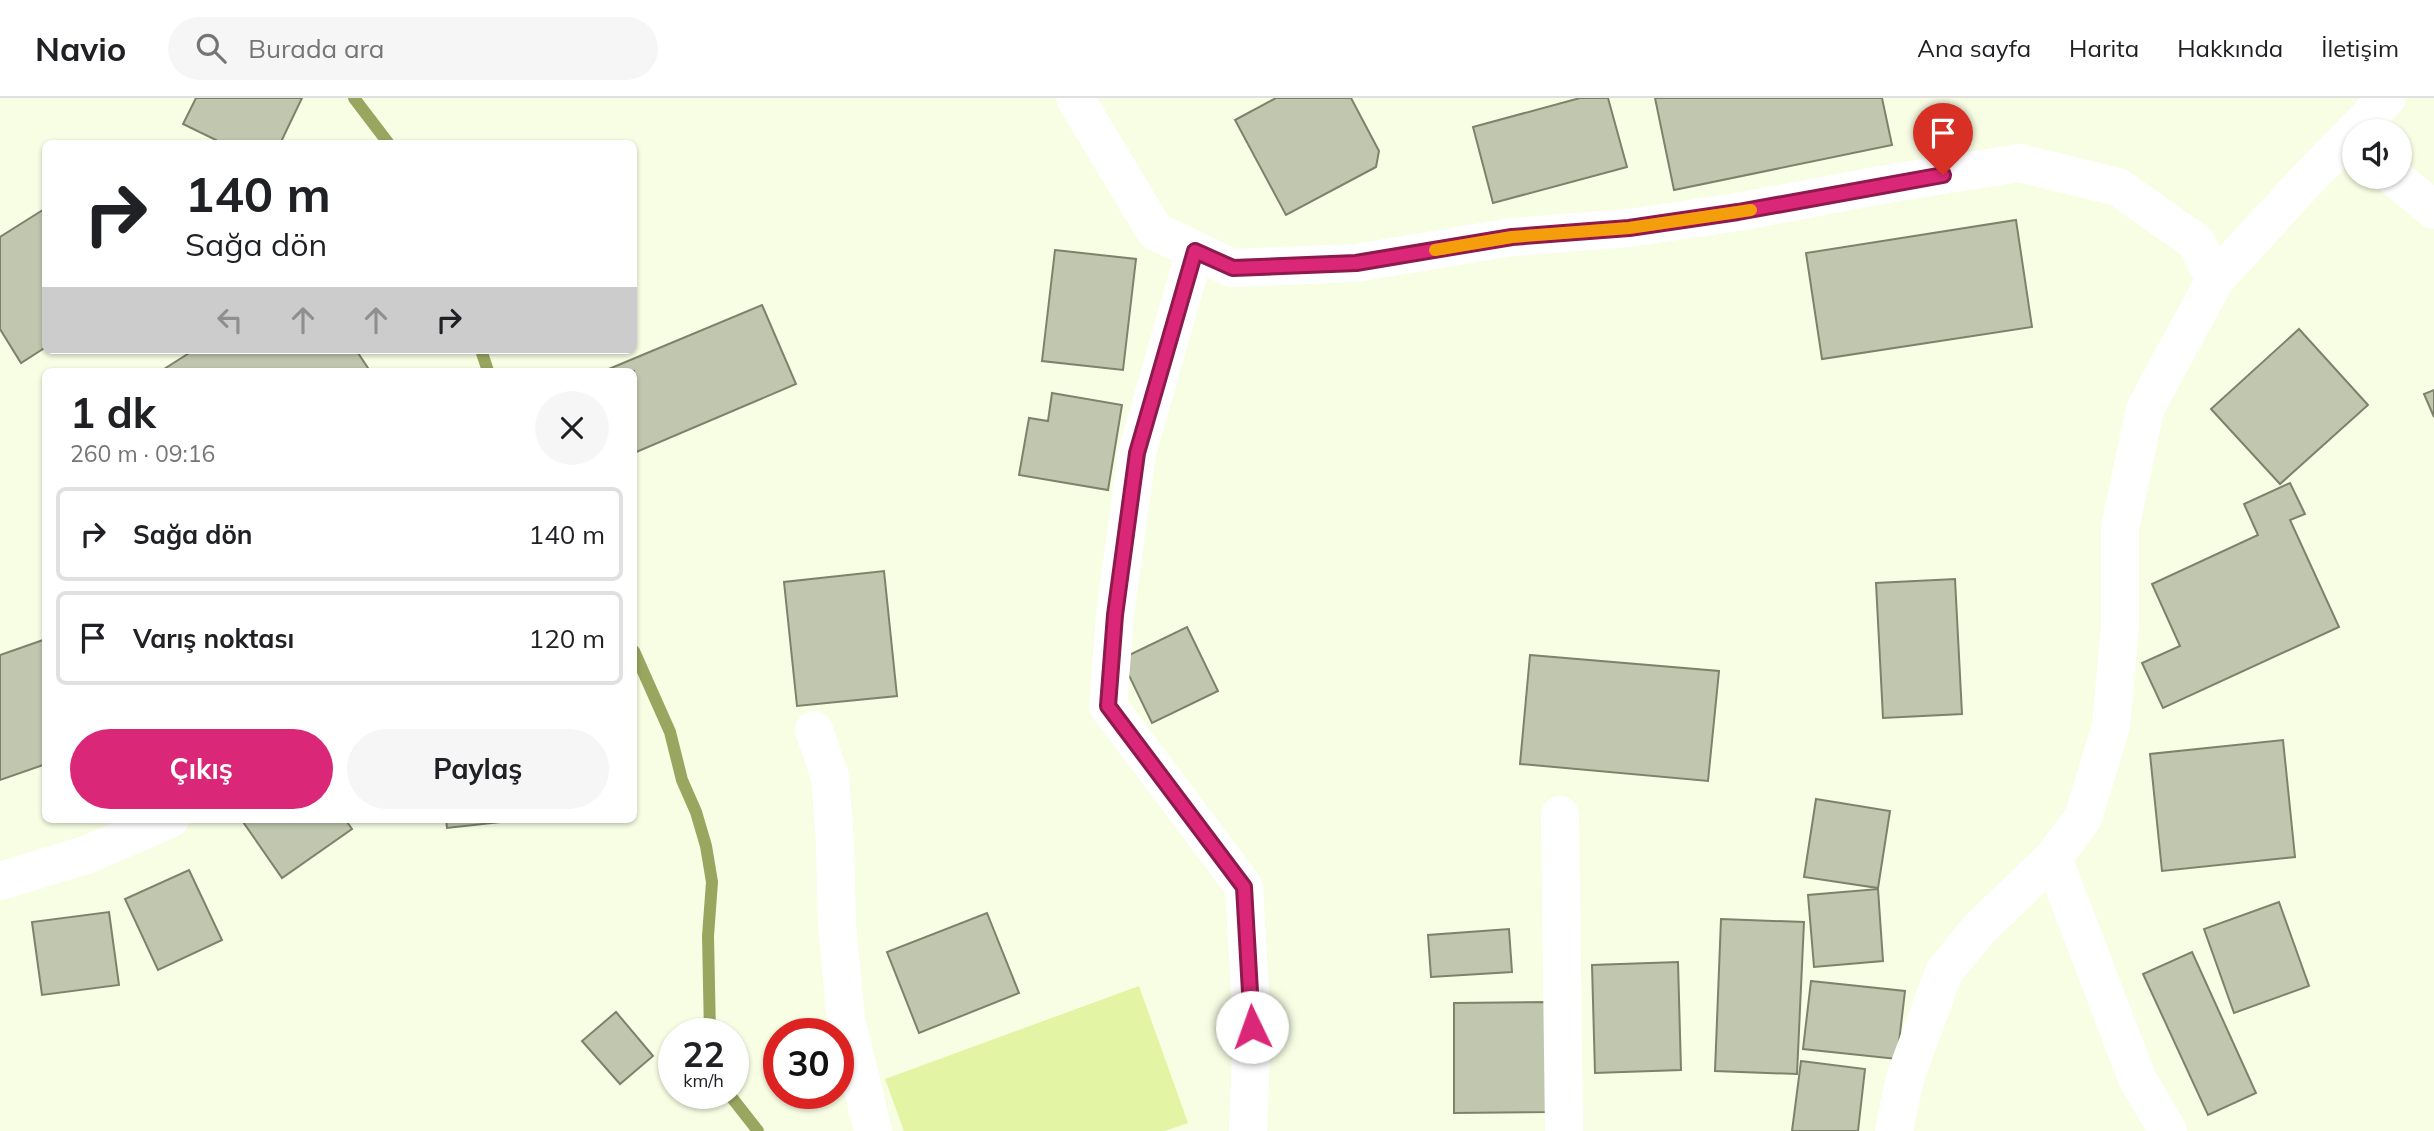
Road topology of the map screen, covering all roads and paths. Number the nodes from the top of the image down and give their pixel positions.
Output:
1 (1075, 98) edge
2 (2387, 98) edge
3 (2369, 119) edge
4 (2342, 150) edge
5 (2409, 189) edge
6 (2434, 210) edge
7 (1195, 251) junction
8 (2216, 280) junction
9 (814, 730) dead end
10 (1560, 815) dead end
11 (161, 823) edge
12 (2053, 858) junction
13 (0, 881) edge
14 (873, 1131) edge
15 (1248, 1131) edge
16 (1564, 1131) edge
17 (1894, 1131) edge
18 (2168, 1131) edge

1 - 7 street
2 - 3 street
4 - 8 street
5 - 6 street
7 - 8 street
7 - 15 street
8 - 12 street
9 - 14 street
10 - 16 street
11 - 13 street
12 - 17 street
12 - 18 street

